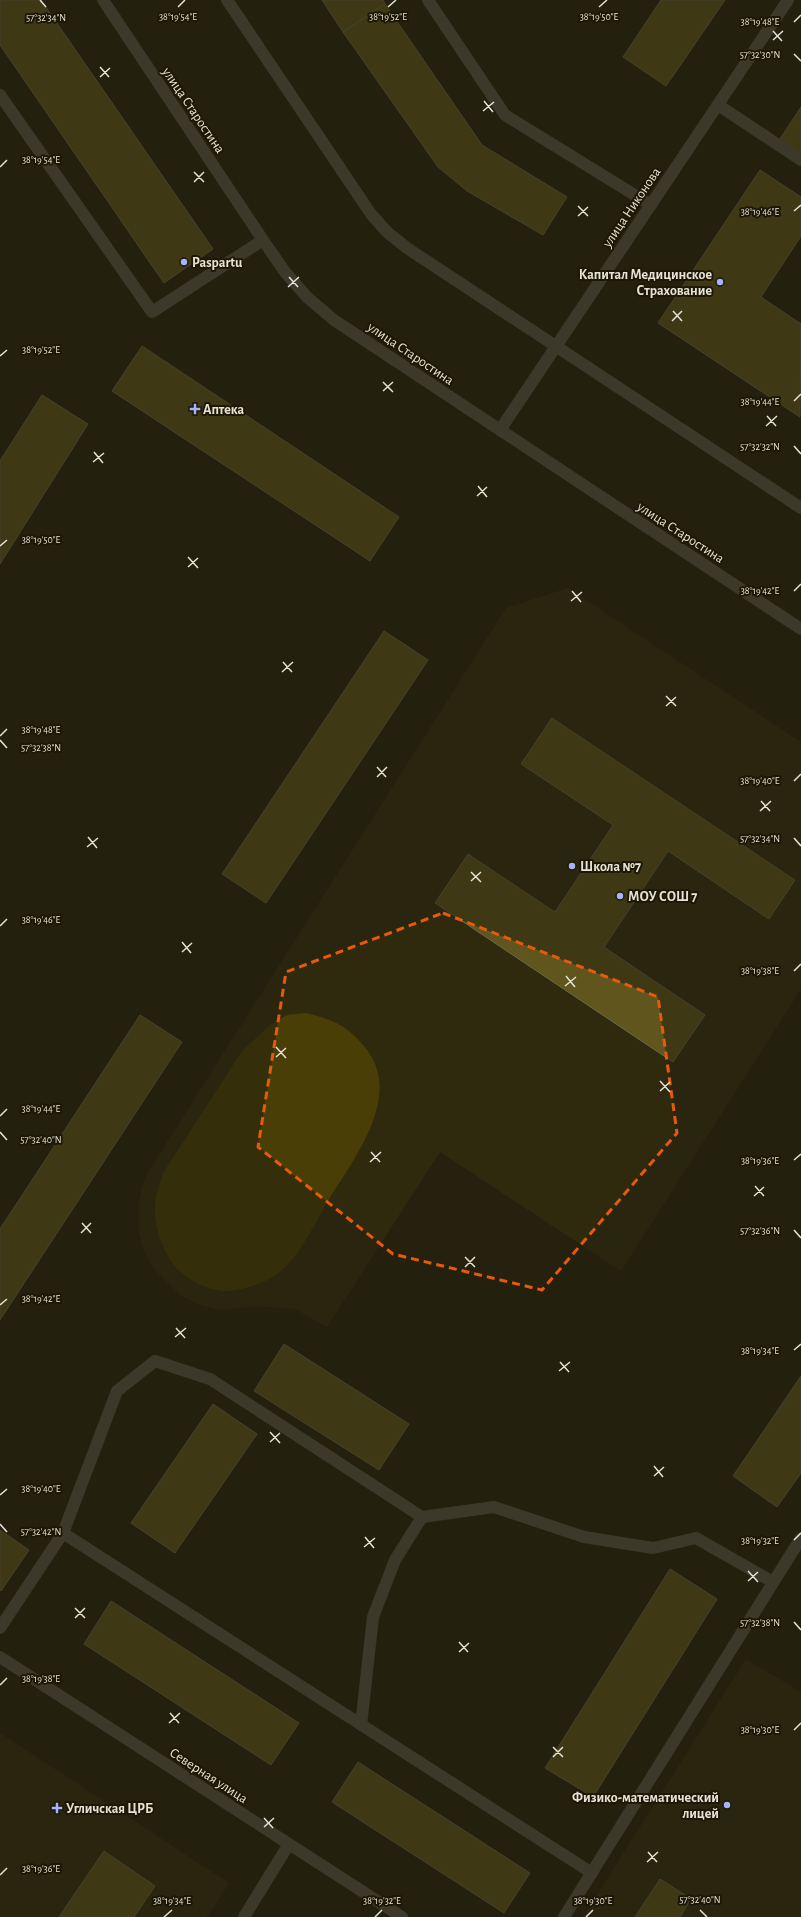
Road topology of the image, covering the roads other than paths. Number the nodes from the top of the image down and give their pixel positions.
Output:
1 (102, 0) edge
2 (227, 0) edge
3 (428, 0) edge
4 (788, 0) edge
5 (0, 95) edge
6 (718, 105) junction
7 (801, 160) edge
8 (651, 205) junction
9 (263, 240) junction
10 (556, 347) junction
11 (500, 430) junction
12 (801, 508) edge
13 (801, 629) edge
14 (422, 1517) junction
15 (63, 1533) junction
16 (801, 1538) edge
17 (774, 1582) junction
18 (0, 1628) edge
19 (0, 1658) edge
20 (361, 1725) junction
21 (289, 1844) junction
22 (592, 1873) junction
23 (244, 1917) edge
24 (402, 1917) edge
25 (564, 1917) edge

1 - 9 street, улица Старостина
2 - 10 street
3 - 8 street
4 - 6 street, улица Никонова
5 - 9 street
6 - 7 street
6 - 8 street, улица Никонова
8 - 10 street, улица Никонова
9 - 11 street, улица Старостина
10 - 11 street, улица Никонова
10 - 12 street
11 - 13 street, улица Старостина
14 - 15 street
14 - 17 street
14 - 20 street
15 - 18 street
15 - 20 street
16 - 17 street
17 - 22 street
19 - 21 street, Северная улица
20 - 22 street
21 - 23 street
21 - 24 street, Северная улица
22 - 25 street

